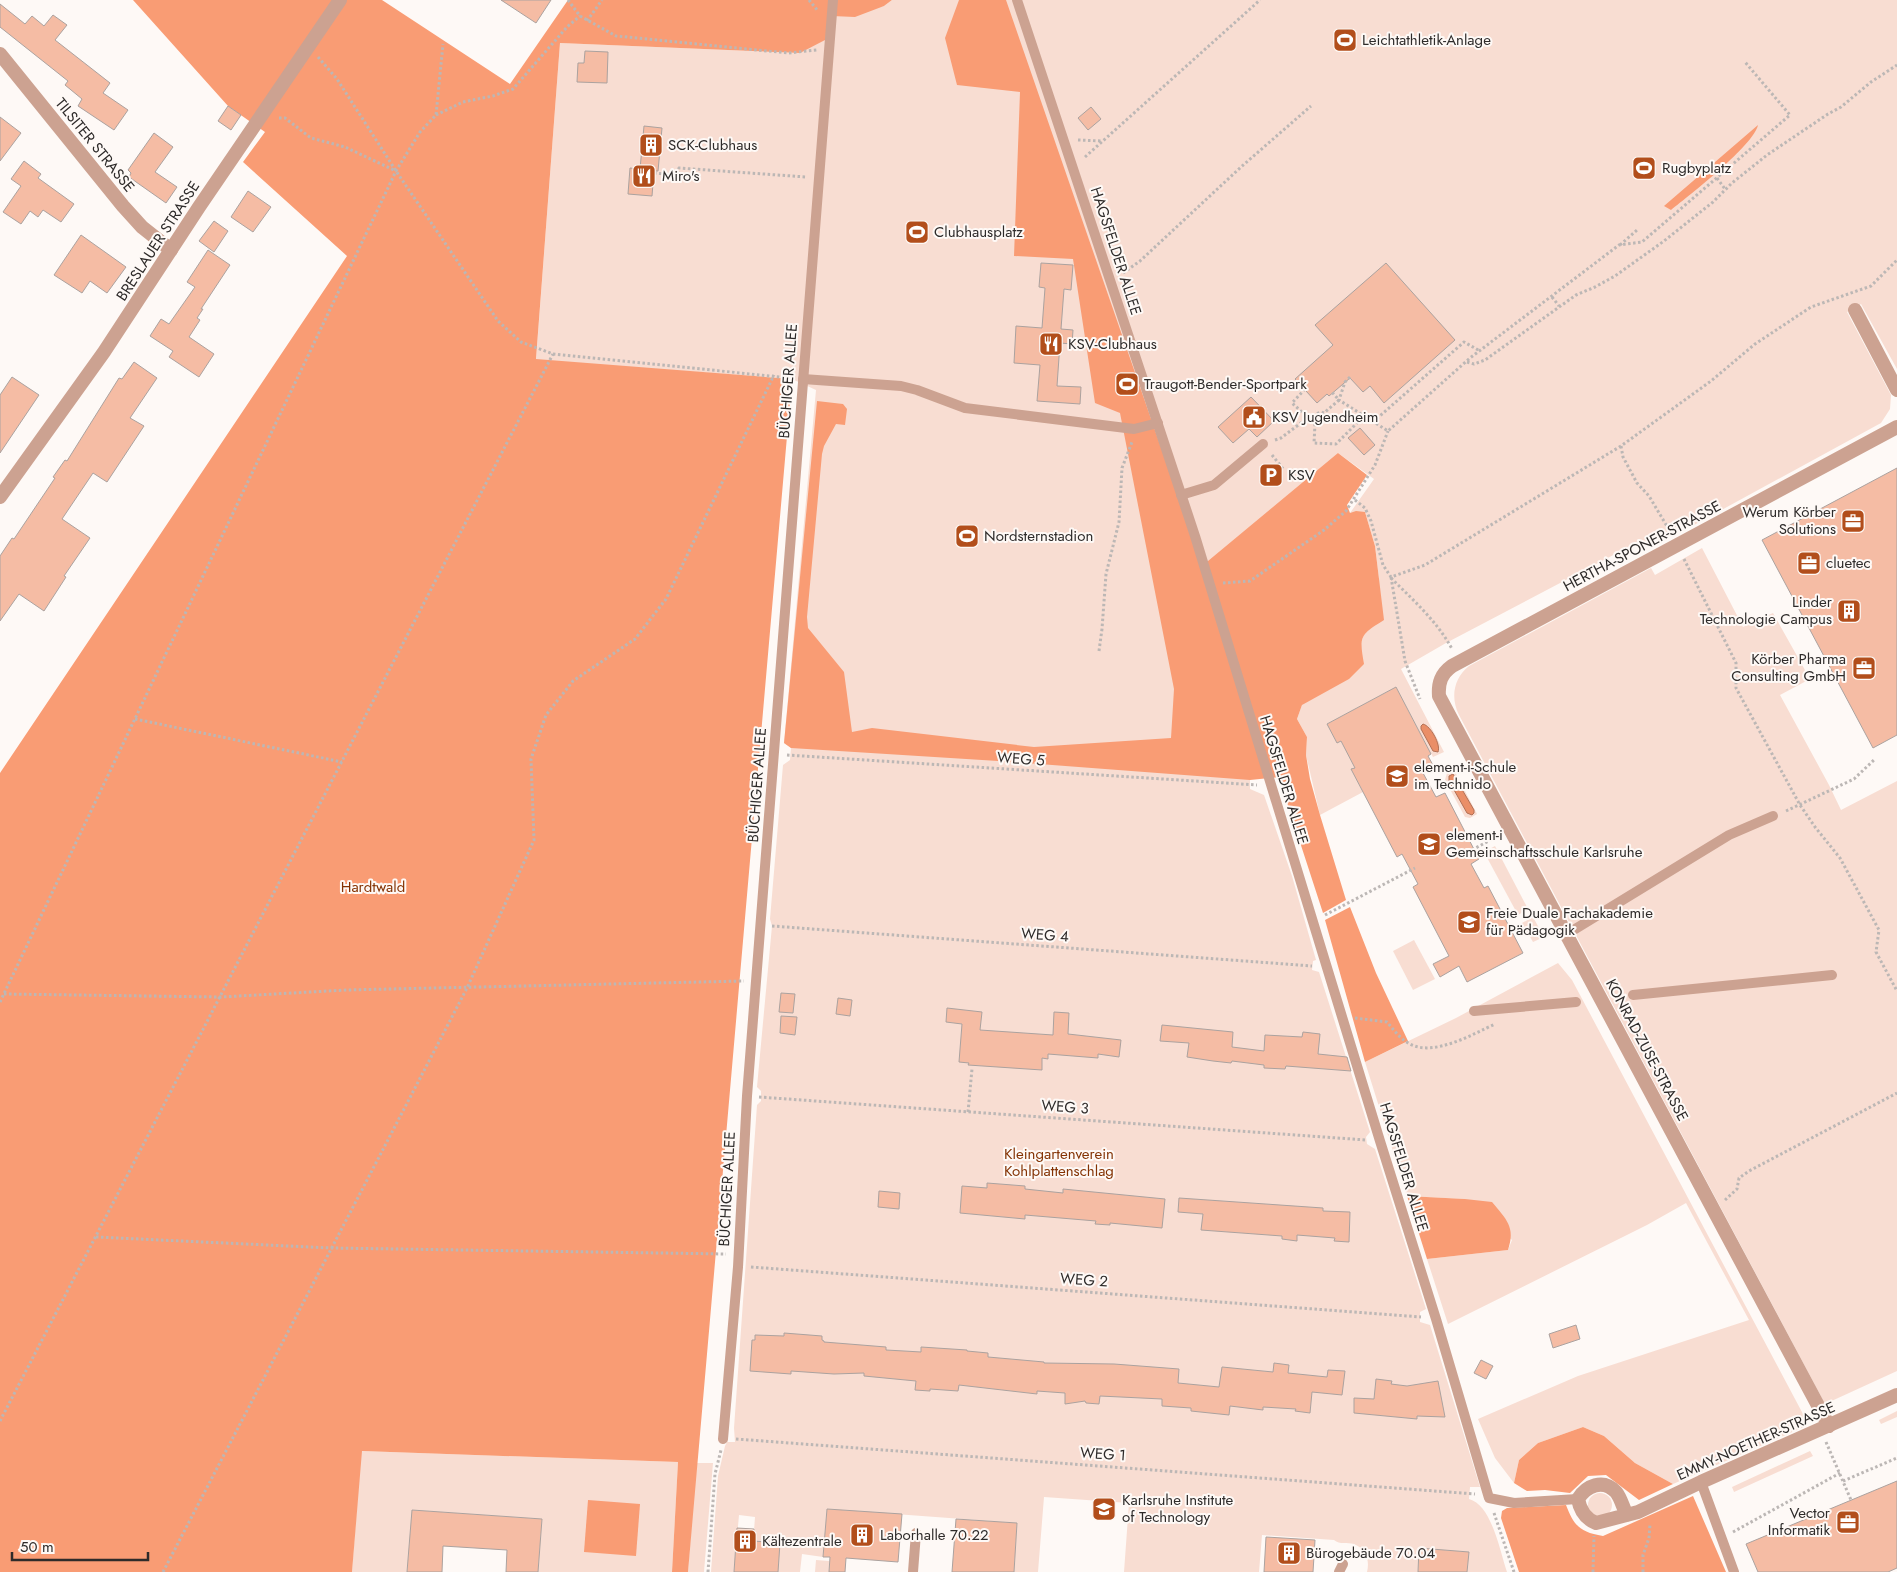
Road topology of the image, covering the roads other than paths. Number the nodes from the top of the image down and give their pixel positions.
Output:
1 (340, 0) edge
2 (833, 0) edge
3 (1017, 0) edge
4 (0, 54) edge
5 (171, 250) junction
6 (1855, 310) dead end
7 (803, 379) junction
8 (1897, 390) edge
9 (1158, 423) junction
10 (1897, 427) edge
11 (1263, 444) road end
12 (1181, 495) junction
13 (0, 497) edge
14 (1439, 689) joint
15 (1774, 816) dead end
16 (1566, 934) junction
17 (1832, 975) dead end
18 (1633, 995) dead end
19 (1576, 1002) dead end
20 (1474, 1012) dead end
21 (1897, 1395) edge
22 (1825, 1428) junction
23 (723, 1439) road end
24 (1701, 1482) junction
25 (1578, 1499) junction
26 (1627, 1514) junction
27 (916, 1533) dead end
28 (913, 1572) edge
29 (1734, 1572) edge

1 - 5 street, BRESLAUER STRASSE
2 - 7 lane, BÜCHIGER ALLEE
3 - 9 lane, HAGSFELDER ALLEE
4 - 5 street, TILSITER STRASSE
5 - 13 street, BRESLAUER STRASSE
6 - 8 street
7 - 9 lane
7 - 23 lane, BÜCHIGER ALLEE
9 - 12 lane, HAGSFELDER ALLEE
10 - 14 street, HERTHA-SPONER-STRASSE
11 - 12 lane
12 - 25 lane, HAGSFELDER ALLEE
14 - 16 street, KONRAD-ZUSE-STRASSE
15 - 16 lane
16 - 22 street, KONRAD-ZUSE-STRASSE
17 - 18 lane
19 - 20 lane
21 - 22 street, EMMY-NOETHER-STRASSE
22 - 24 street, EMMY-NOETHER-STRASSE
24 - 26 street, EMMY-NOETHER-STRASSE
24 - 29 lane
25 - 26 street, EMMY-NOETHER-STRASSE
25 - 26 street
27 - 28 lane

